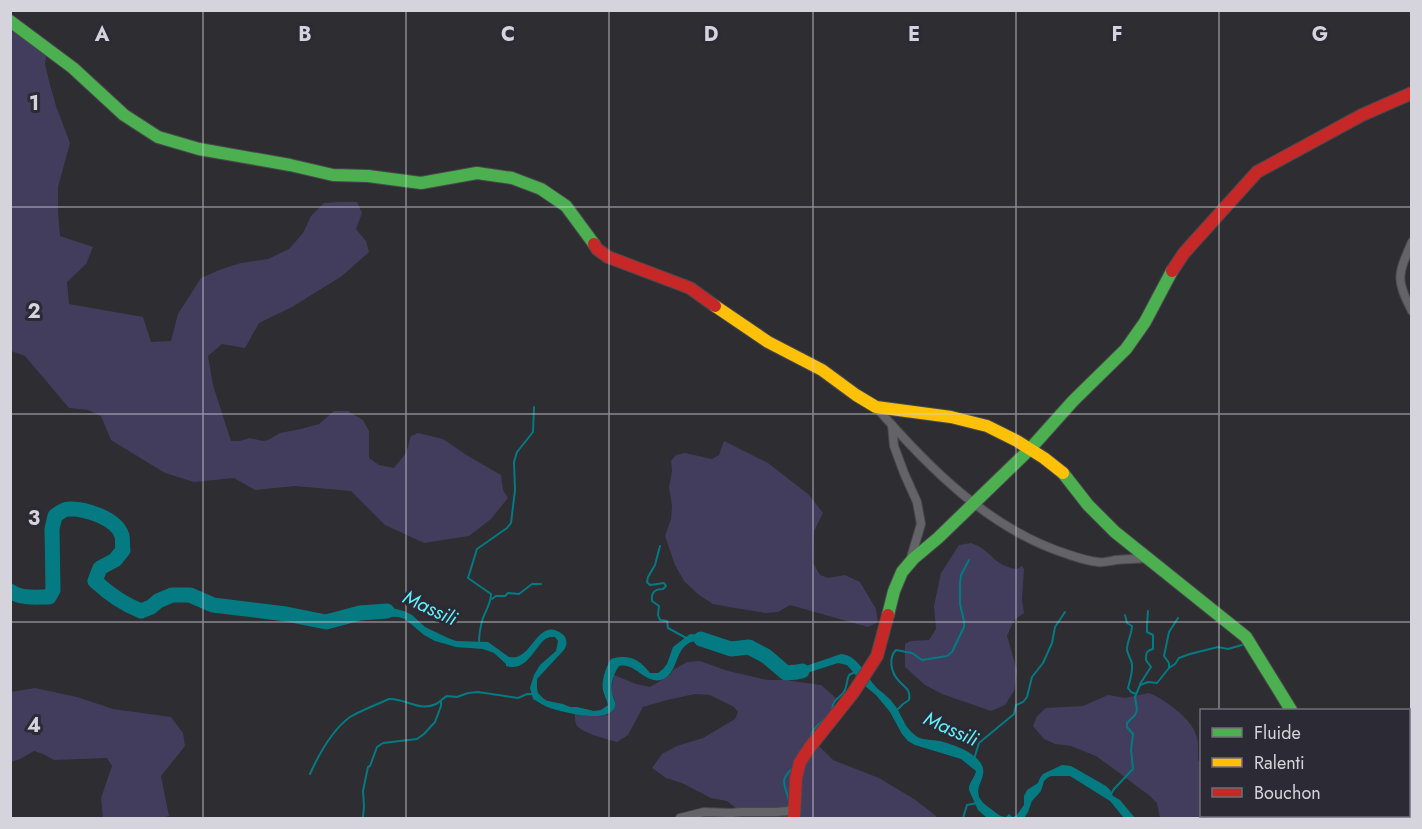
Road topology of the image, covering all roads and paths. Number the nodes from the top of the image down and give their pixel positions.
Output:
1 (10, 21) edge
2 (1412, 93) edge
3 (1412, 242) edge
4 (1412, 311) edge
5 (876, 406) junction
6 (892, 425) junction
7 (1030, 449) junction
8 (974, 503) junction
9 (1148, 558) junction
10 (909, 564) junction
11 (1290, 709) edge
12 (794, 813) edge
13 (680, 819) edge

1 - 5 street
2 - 7 street
3 - 4 street
5 - 6 street
5 - 7 street
6 - 8 street
6 - 10 street
7 - 8 street
7 - 9 street
8 - 9 street
8 - 10 street
9 - 11 street
10 - 12 street
12 - 13 street

